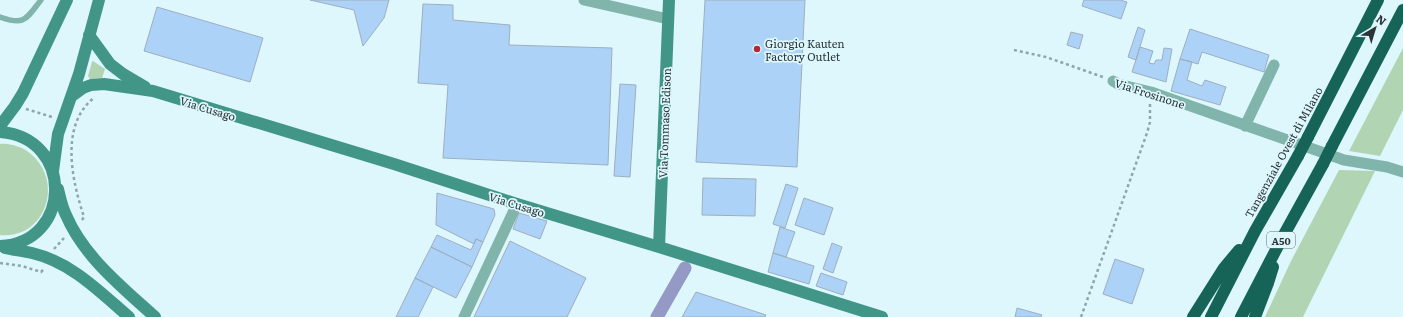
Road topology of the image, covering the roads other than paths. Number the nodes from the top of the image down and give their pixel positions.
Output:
1 (41, 0) edge
2 (67, 0) edge
3 (99, 0) edge
4 (584, 0) edge
5 (669, 0) edge
6 (1378, 0) edge
7 (1403, 10) edge
8 (0, 17) edge
9 (668, 19) junction
10 (89, 35) junction
11 (1274, 65) dead end
12 (1113, 81) road end
13 (153, 91) junction
14 (72, 96) junction
15 (0, 126) edge
16 (1245, 126) junction
17 (0, 132) edge
18 (1403, 172) edge
19 (54, 175) junction
20 (517, 204) junction
21 (1255, 231) junction
22 (1280, 242) junction
23 (0, 247) edge
24 (659, 247) junction
25 (129, 317) edge
26 (155, 317) edge
27 (464, 317) edge
28 (882, 317) edge
29 (1193, 317) edge
30 (1211, 317) edge
31 (1241, 317) edge
32 (1255, 317) edge

1 - 8 lane
2 - 15 street
3 - 10 street
4 - 9 street
5 - 9 street, Via Tommaso Edison
6 - 21 highway, Tangenziale Ovest di Milano / A50, bridge
7 - 22 highway, A50, bridge
9 - 24 street, Via Tommaso Edison
10 - 13 street, Via Cusago
10 - 14 street
11 - 16 street
12 - 16 street, Via Frosinone
13 - 14 street, Via Cusago
13 - 20 street, Via Cusago
14 - 19 street
16 - 18 street, Via Frosinone
17 - 19 street
19 - 23 street
19 - 26 street
20 - 24 street, Via Cusago
20 - 27 street
21 - 29 highway
21 - 30 highway, Tangenziale Ovest di Milano / A50
22 - 31 highway, A50
22 - 32 highway
23 - 25 street
24 - 28 street, Via Cusago

